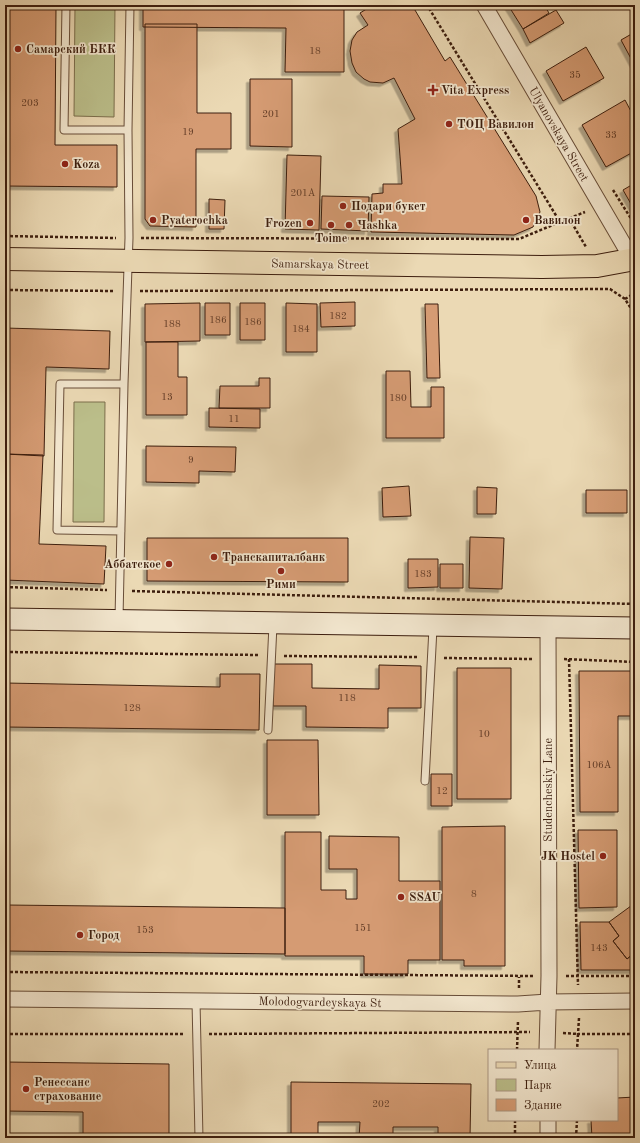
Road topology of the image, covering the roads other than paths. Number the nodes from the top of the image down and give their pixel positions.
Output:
1 (66, 5) edge
2 (130, 5) edge
3 (484, 5) edge
4 (128, 130) junction
5 (5, 259) edge
6 (128, 261) junction
7 (634, 261) edge
8 (124, 384) junction
9 (121, 531) junction
10 (5, 619) edge
11 (119, 620) junction
12 (273, 622) junction
13 (433, 625) junction
14 (548, 626) junction
15 (635, 628) edge
16 (268, 730) dead end
17 (425, 781) dead end
18 (5, 999) edge
19 (196, 1001) junction
20 (635, 1001) edge
21 (548, 1002) junction
22 (547, 1049) edge
23 (548, 1121) edge
24 (199, 1138) edge
25 (548, 1138) edge

1 - 4 lane
2 - 4 lane
3 - 7 street, Ulyanovskaya Street
4 - 6 lane
5 - 6 main road, Samarskaya Street
6 - 7 main road, Samarskaya Street
6 - 8 lane
8 - 9 lane
8 - 9 lane
9 - 11 lane
10 - 11 street
11 - 12 street
12 - 13 street
12 - 16 lane
13 - 14 street
13 - 17 lane
14 - 15 street
14 - 21 street, Studencheskiy Lane
18 - 19 street, Molodogvardeyskaya St
19 - 21 street, Molodogvardeyskaya St
19 - 24 lane
20 - 21 street, Molodogvardeyskaya St
21 - 22 street, Studencheskiy Lane
23 - 25 street

